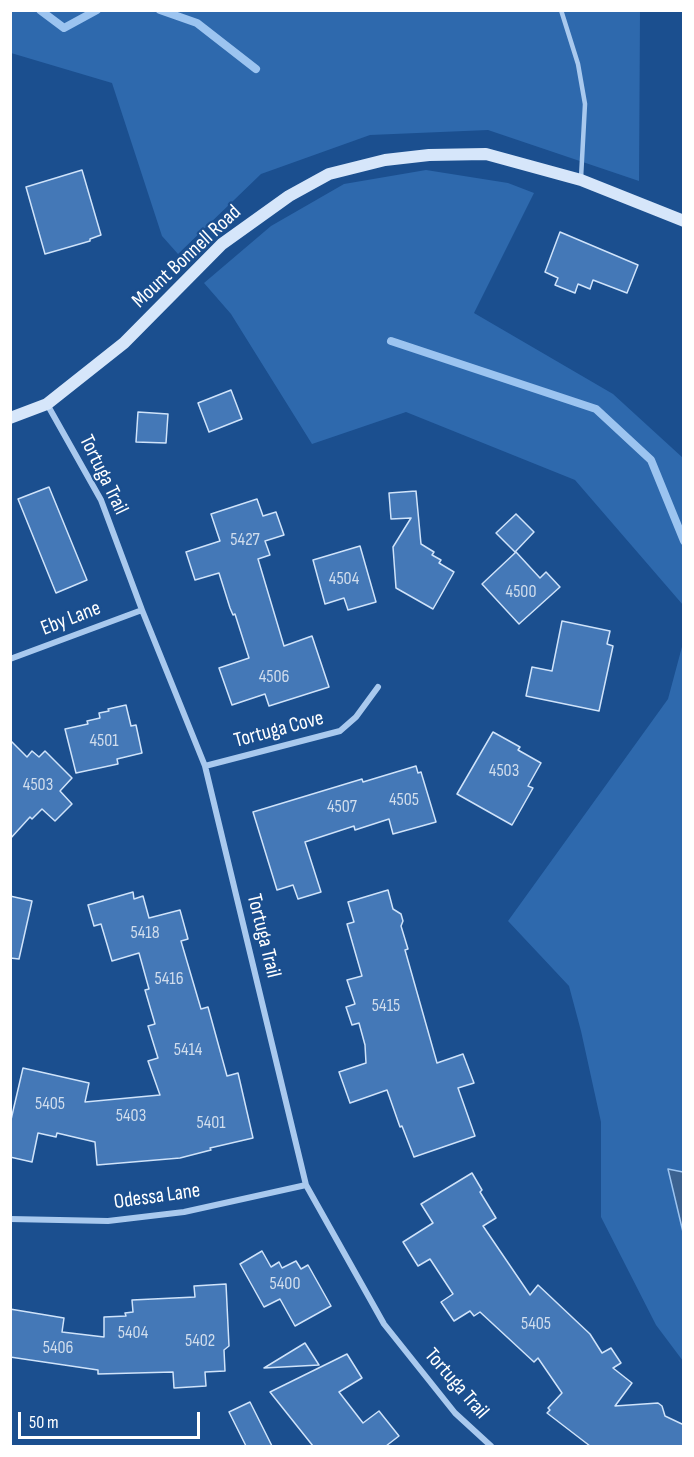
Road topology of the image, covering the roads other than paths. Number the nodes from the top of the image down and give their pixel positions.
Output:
1 (561, 10) edge
2 (581, 180) junction
3 (684, 221) edge
4 (47, 404) junction
5 (10, 418) edge
6 (142, 610) junction
7 (10, 659) edge
8 (378, 687) dead end
9 (205, 766) junction
10 (306, 1185) junction
11 (10, 1219) edge
12 (491, 1446) edge

1 - 2 lane
2 - 3 street, Mount Bonnell Road
2 - 4 street, Mount Bonnell Road
4 - 5 street, Mount Bonnell Road
4 - 6 street, Tortuga Trail
6 - 7 street, Eby Lane
6 - 9 street, Tortuga Trail
8 - 9 street, Tortuga Cove
9 - 10 street, Tortuga Trail
10 - 11 street, Odessa Lane
10 - 12 street, Tortuga Trail

